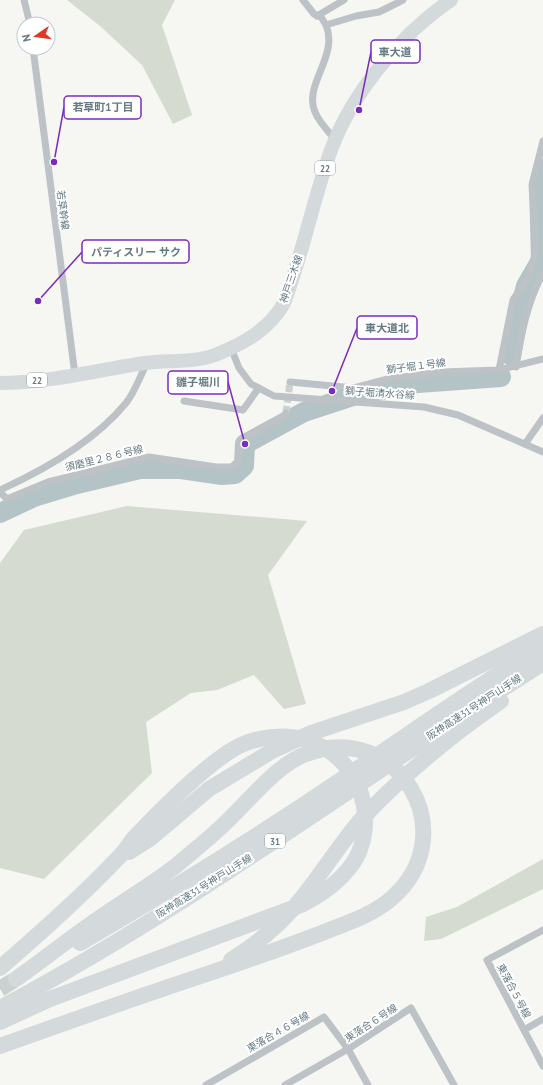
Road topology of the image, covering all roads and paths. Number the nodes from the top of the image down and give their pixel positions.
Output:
1 (24, 0) edge
2 (303, 0) edge
3 (344, 0) edge
4 (403, 0) edge
5 (450, 0) edge
6 (28, 16) edge
7 (317, 16) junction
8 (326, 25) junction
9 (34, 56) edge
10 (335, 141) junction
11 (543, 141) edge
12 (543, 273) edge
13 (231, 348) junction
14 (543, 359) edge
15 (147, 363) junction
16 (516, 367) junction
17 (499, 370) junction
18 (74, 375) junction
19 (290, 382) dead end
20 (0, 383) edge
21 (258, 389) junction
22 (184, 401) dead end
23 (286, 413) dead end
24 (543, 418) edge
25 (525, 444) junction
26 (543, 452) edge
27 (0, 491) edge
28 (543, 634) edge
29 (543, 646) edge
30 (543, 663) edge
31 (543, 672) edge
32 (119, 858) junction
33 (543, 930) edge
34 (0, 968) edge
35 (211, 972) junction
36 (0, 1008) edge
37 (543, 1019) edge
38 (0, 1022) edge
39 (524, 1030) junction
40 (0, 1046) edge
41 (348, 1049) junction
42 (543, 1066) edge
43 (206, 1085) edge
44 (285, 1085) edge
45 (368, 1085) edge
46 (454, 1085) edge

1 - 6 street
2 - 7 street
3 - 7 street
4 - 8 street
5 - 10 main road, 神戸三木線 / 22
7 - 8 street
8 - 10 street
9 - 18 street, 若草幹線
10 - 13 main road, 神戸三木線 / 22
11 - 17 street
12 - 16 street
13 - 15 main road, 神戸三木線 / 22
13 - 21 street, 獅子堀清水谷線
14 - 16 street, 獅子堀１号線
15 - 18 main road, 神戸三木線 / 22
15 - 27 street
16 - 17 street, 獅子堀１号線
17 - 19 street, 獅子堀１号線
18 - 20 main road, 神戸三木線 / 22
21 - 22 street
21 - 25 street, 獅子堀清水谷線
23 - 27 street, 須磨里２８６号線
24 - 25 street
25 - 26 street, 獅子堀清水谷線
28 - 32 highway
29 - 35 highway, 阪神高速31号神戸山手線 / 31
30 - 36 highway, 阪神高速31号神戸山手線 / 31
31 - 35 highway, 31
32 - 34 highway
32 - 38 highway
33 - 39 street, 東落合５号線
35 - 40 highway, 31
37 - 39 street
39 - 42 street, 東落合５号線
41 - 43 street, 東落合４６号線
41 - 44 street, 東落合６号線
41 - 45 street
41 - 46 street, 東落合６号線

